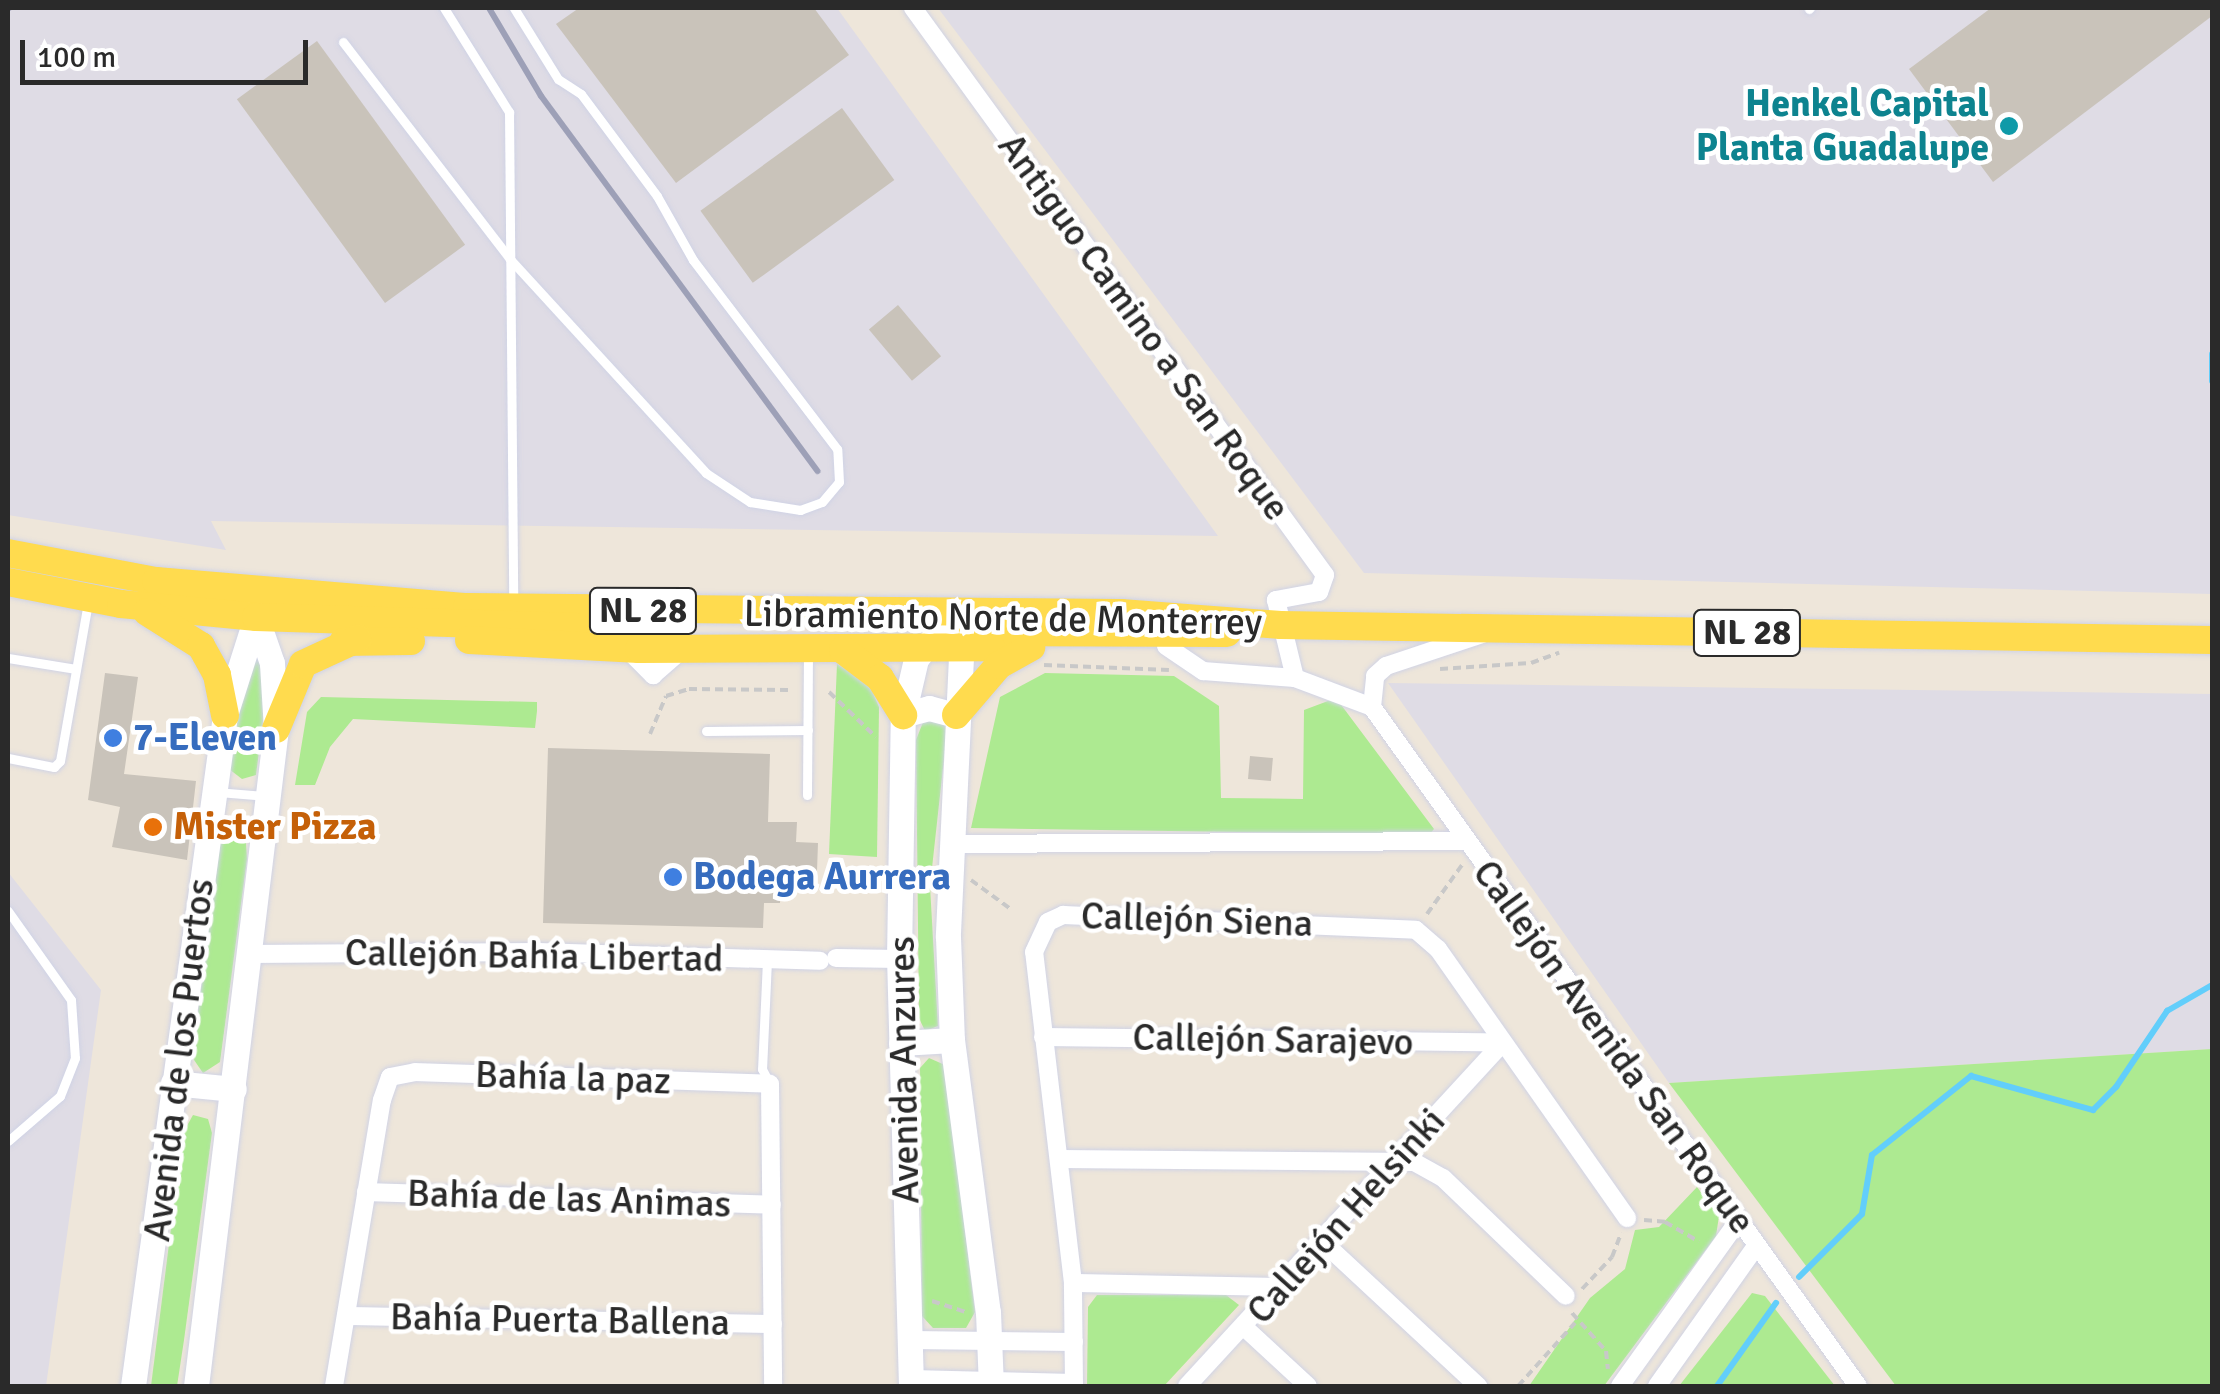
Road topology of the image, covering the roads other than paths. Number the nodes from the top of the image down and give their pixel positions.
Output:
1 (444, 8) edge
2 (514, 8) edge
3 (913, 8) edge
4 (343, 42) dead end
5 (510, 258) junction
6 (17, 554) edge
7 (8, 582) edge
8 (89, 598) junction
9 (122, 604) junction
10 (764, 612) junction
11 (1121, 614) junction
12 (256, 617) junction
13 (489, 618) junction
14 (1275, 629) junction
15 (1493, 630) junction
16 (2212, 640) edge
17 (343, 642) junction
18 (939, 643) junction
19 (1166, 646) junction
20 (1031, 647) junction
21 (562, 648) junction
22 (808, 650) junction
23 (843, 650) junction
24 (8, 658) edge
25 (76, 670) junction
26 (1295, 678) junction
27 (1372, 708) junction
28 (902, 714) junction
29 (956, 715) junction
30 (225, 716) junction
31 (276, 729) junction
32 (808, 730) junction
33 (706, 732) dead end
34 (8, 758) edge
35 (214, 792) junction
36 (807, 795) dead end
37 (268, 796) junction
38 (951, 844) junction
39 (1470, 845) junction
40 (8, 911) edge
41 (248, 954) junction
42 (767, 960) junction
43 (900, 960) junction
44 (1043, 1037) junction
45 (952, 1040) junction
46 (1502, 1043) junction
47 (901, 1044) junction
48 (173, 1084) junction
49 (770, 1084) junction
50 (234, 1089) junction
51 (8, 1141) edge
52 (1400, 1158) junction
53 (1060, 1159) junction
54 (366, 1192) junction
55 (772, 1204) junction
56 (1626, 1218) road end
57 (1738, 1221) junction
58 (1323, 1242) junction
59 (1756, 1246) junction
60 (1072, 1282) junction
61 (1282, 1287) junction
62 (1566, 1296) road end
63 (346, 1316) junction
64 (774, 1324) junction
65 (1244, 1328) junction
66 (911, 1340) junction
67 (992, 1340) junction
68 (1074, 1342) junction
69 (911, 1383) edge
70 (1615, 1383) edge
71 (991, 1384) edge
72 (1074, 1385) edge
73 (133, 1386) edge
74 (196, 1386) edge
75 (334, 1386) edge
76 (773, 1386) edge
77 (1186, 1386) edge
78 (1308, 1386) edge
79 (1478, 1386) edge
80 (1657, 1386) edge
81 (1858, 1386) edge

1 - 5 lane
2 - 5 lane
3 - 14 street, Antiguo Camino a San Roque
4 - 5 lane
5 - 13 lane
6 - 12 main road
6 - 13 main road, Libramiento Norte de Monterrey / NL 28
7 - 8 main road
8 - 9 main road
8 - 25 lane
9 - 12 main road
9 - 30 main road
10 - 11 main road, Libramiento Norte de Monterrey / NL 28
10 - 13 main road, Libramiento Norte de Monterrey / NL 28
10 - 18 main road
11 - 14 main road, Libramiento Norte de Monterrey / NL 28
11 - 18 main road
12 - 13 main road
12 - 30 street, Avenida de los Puertos
12 - 31 street, Avenida de los Puertos
13 - 17 main road
13 - 18 main road, Libramiento Norte de Monterrey / NL 28
13 - 21 main road
14 - 15 main road, Libramiento Norte de Monterrey / NL 28
14 - 18 main road, Libramiento Norte de Monterrey / NL 28
14 - 19 main road
14 - 26 street
15 - 16 main road, Libramiento Norte de Monterrey / NL 28
15 - 27 street
17 - 21 main road
17 - 31 main road
18 - 20 main road
18 - 23 main road
18 - 28 street, Avenida Anzures
18 - 29 street, Avenida Anzures
19 - 20 main road
19 - 26 street
20 - 29 main road
21 - 22 main road
22 - 23 main road
22 - 32 lane
23 - 28 main road
24 - 25 lane
25 - 34 lane
26 - 27 street
27 - 39 street, Callejón Avenida San Roque
28 - 29 street
28 - 43 street, Avenida Anzures
29 - 38 street, Avenida Anzures
30 - 35 street, Avenida de los Puertos
31 - 37 street, Avenida de los Puertos
32 - 33 lane
32 - 36 lane
35 - 37 lane
35 - 48 street, Avenida de los Puertos
37 - 41 street, Avenida de los Puertos
38 - 39 street
38 - 45 street, Avenida Anzures
39 - 57 street, Callejón Avenida San Roque
40 - 51 lane
41 - 42 street, Callejón Bahía Libertad
41 - 50 street, Avenida de los Puertos
42 - 43 street, Callejón Bahía Libertad
42 - 49 lane
43 - 47 street, Avenida Anzures
44 - 46 street, Callejón Sarajevo
44 - 46 street, Callejón Siena
44 - 53 street, Callejón Siena
45 - 47 street
45 - 67 street, Avenida Anzures
46 - 52 street, Callejón Helsinki
46 - 56 street
47 - 66 street, Avenida Anzures
48 - 50 street
48 - 73 street, Avenida de los Puertos
49 - 54 street, Bahía la paz
49 - 55 street
50 - 74 street, Avenida de los Puertos
52 - 53 street
52 - 58 street, Callejón Helsinki
52 - 62 street
53 - 60 street, Callejón Siena
54 - 55 street, Bahía de las Animas
54 - 63 street, Bahía la paz
55 - 64 street
57 - 59 street, Callejón Avenida San Roque
57 - 70 street
58 - 61 street, Callejón Helsinki
58 - 79 street
59 - 80 street
59 - 81 street, Callejón Avenida San Roque
60 - 61 street
60 - 68 street, Callejón Siena
61 - 65 street, Callejón Helsinki
63 - 64 street, Bahía Puerta Ballena
63 - 75 street, Bahía la paz
64 - 76 street
65 - 77 street, Callejón Helsinki
65 - 78 street
66 - 67 street
66 - 69 street, Avenida Anzures
67 - 68 street
67 - 71 street, Avenida Anzures
68 - 72 street, Callejón Siena
69 - 71 street, Callejón Siena
71 - 72 street, Callejón Siena

